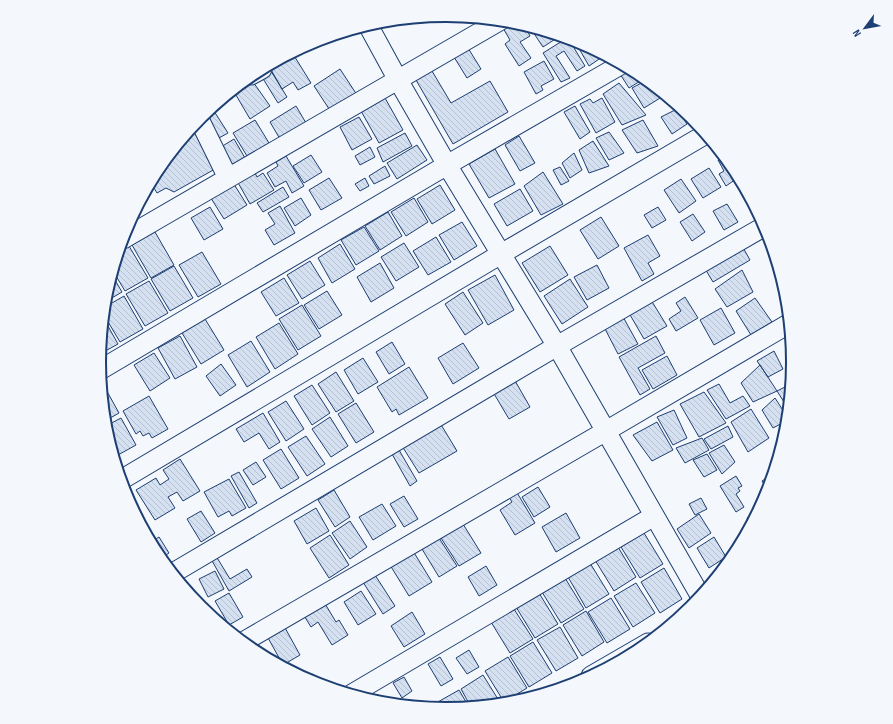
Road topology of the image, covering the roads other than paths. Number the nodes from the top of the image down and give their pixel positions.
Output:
1 (493, 25) edge
2 (371, 31) edge
3 (616, 68) edge
4 (398, 80) junction
5 (202, 126) edge
6 (701, 137) edge
7 (447, 165) junction
8 (228, 178) junction
9 (760, 229) edge
10 (131, 234) edge
11 (501, 254) junction
12 (785, 326) edge
13 (557, 346) junction
14 (106, 366) edge
15 (606, 431) junction
16 (127, 477) edge
17 (654, 516) junction
18 (178, 570) edge
19 (697, 591) edge
20 (249, 639) edge
21 (359, 690) edge

1 - 4 street
2 - 4 street
3 - 7 street
4 - 7 street
4 - 8 street
5 - 8 street
6 - 11 street
7 - 11 street
7 - 14 street
8 - 10 street
9 - 13 street
11 - 13 street
11 - 16 street
12 - 15 street
13 - 15 street
13 - 18 street
15 - 17 street
15 - 20 street
17 - 19 street
17 - 21 street

